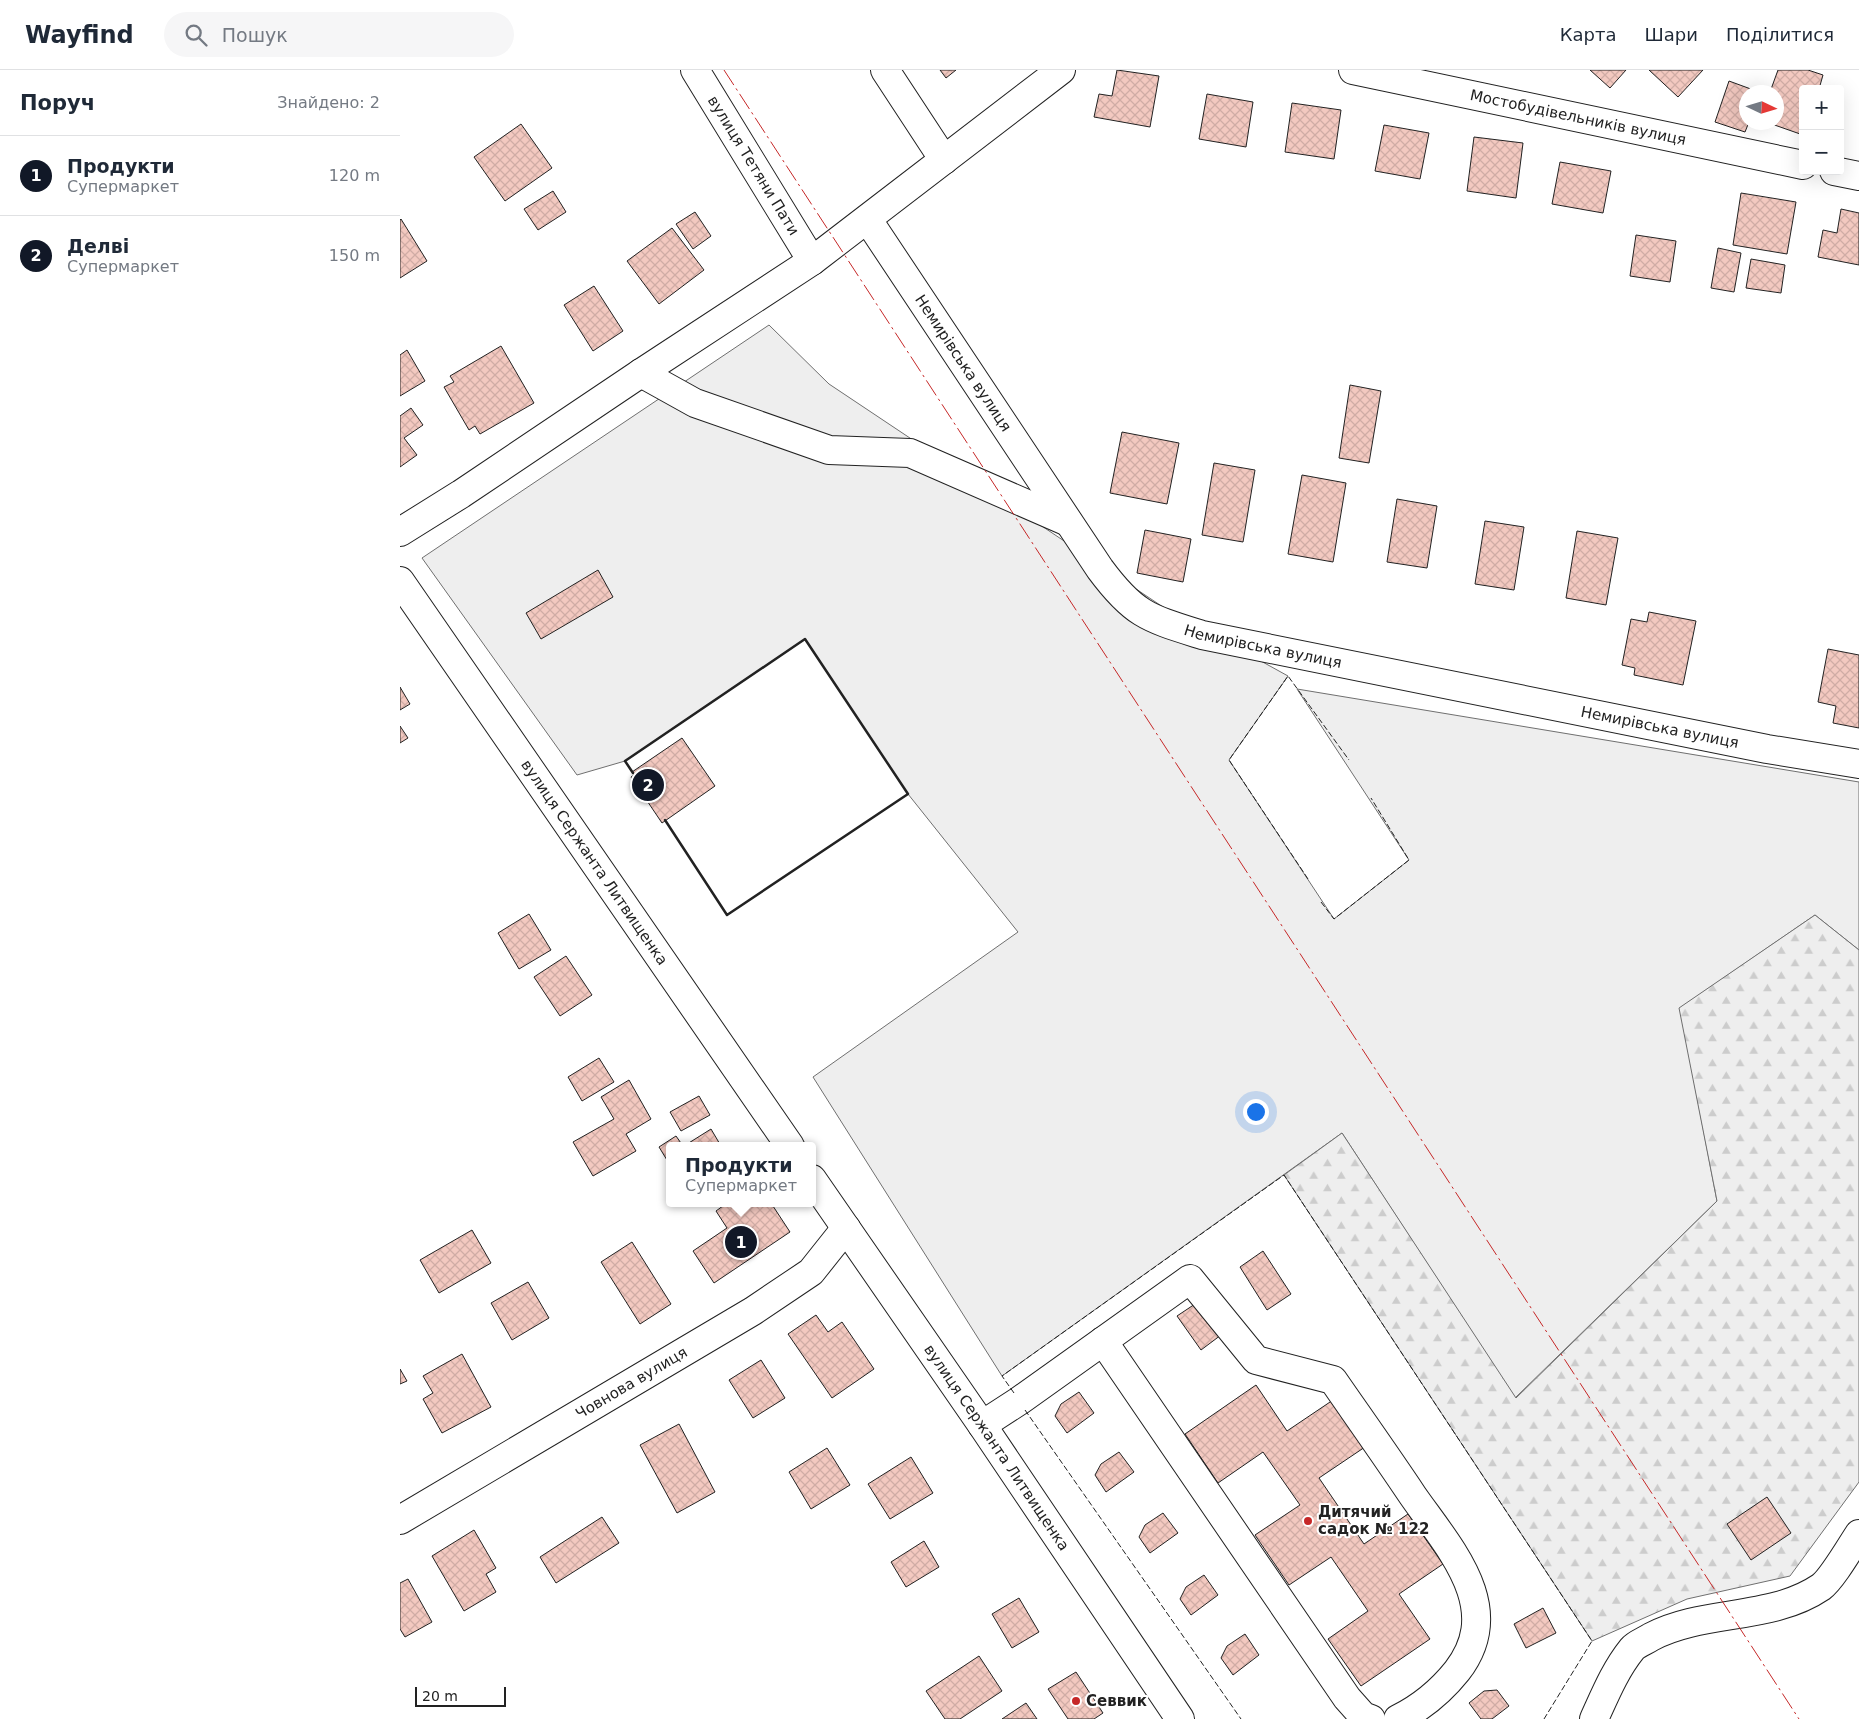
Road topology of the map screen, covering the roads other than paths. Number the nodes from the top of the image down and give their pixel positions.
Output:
1 (695, 70) edge
2 (885, 70) edge
3 (1061, 70) edge
4 (1353, 70) edge
5 (944, 160) junction
6 (1799, 164) edge
7 (1844, 173) edge
8 (1859, 176) edge
9 (868, 220) junction
10 (812, 261) junction
11 (641, 372) junction
12 (1068, 522) junction
13 (400, 532) edge
14 (400, 580) edge
15 (1859, 764) edge
16 (787, 1142) edge
17 (816, 1184) edge
18 (846, 1228) junction
19 (1103, 1341) junction
20 (982, 1425) junction
21 (400, 1520) edge
22 (1859, 1534) edge
23 (1180, 1719) edge
24 (1371, 1719) edge
25 (1398, 1719) edge
26 (1594, 1719) edge

1 - 10 street, вулиця Тетяни Пати
2 - 5 street
3 - 5 street
4 - 6 street, Мостобудівельників вулиця
5 - 9 street
7 - 8 street
9 - 10 street
9 - 12 street, Немирівська вулиця
10 - 11 street
11 - 12 street
11 - 13 street
12 - 15 street, Немирівська вулиця
14 - 16 street, вулиця Сержанта Литвищенка
17 - 18 street, вулиця Сержанта Литвищенка
18 - 20 street, вулиця Сержанта Литвищенка
18 - 21 street, Човнова вулиця
19 - 20 street
19 - 24 street
19 - 25 street
20 - 23 street, вулиця Сержанта Литвищенка
22 - 26 street

